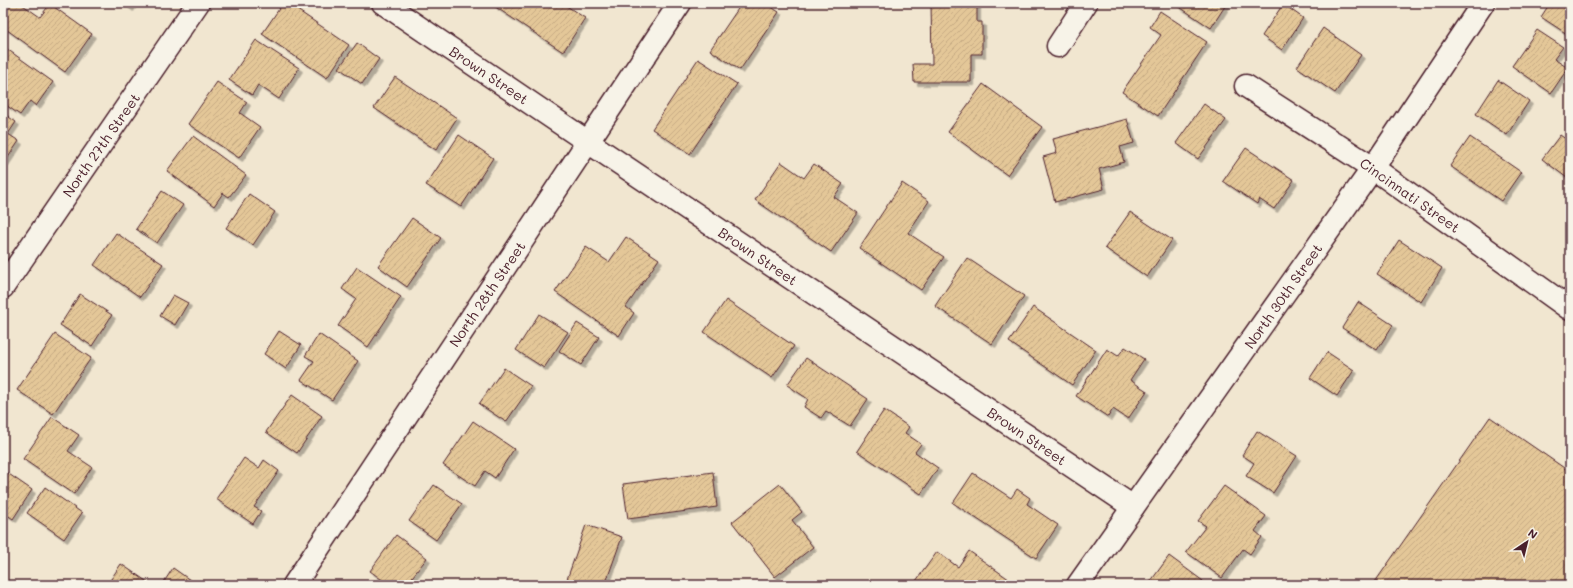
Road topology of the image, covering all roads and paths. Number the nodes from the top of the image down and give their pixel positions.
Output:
1 (198, 3) edge
2 (383, 3) edge
3 (680, 3) edge
4 (1086, 3) edge
5 (1483, 3) edge
6 (1058, 46) dead end
7 (1246, 86) dead end
8 (588, 142) junction
9 (1373, 168) junction
10 (3, 287) edge
11 (1570, 308) edge
12 (1133, 507) junction
13 (294, 585) edge
14 (1078, 585) edge

1 - 10 street, North 27th Street
2 - 8 street, Brown Street
3 - 8 street, North 28th Street
4 - 6 street
5 - 9 street, North 30th Street
7 - 9 street, Cincinnati Street
8 - 12 street, Brown Street
8 - 13 street, North 28th Street
9 - 11 street, Cincinnati Street
9 - 12 street, North 30th Street
12 - 14 street, North 30th Street

